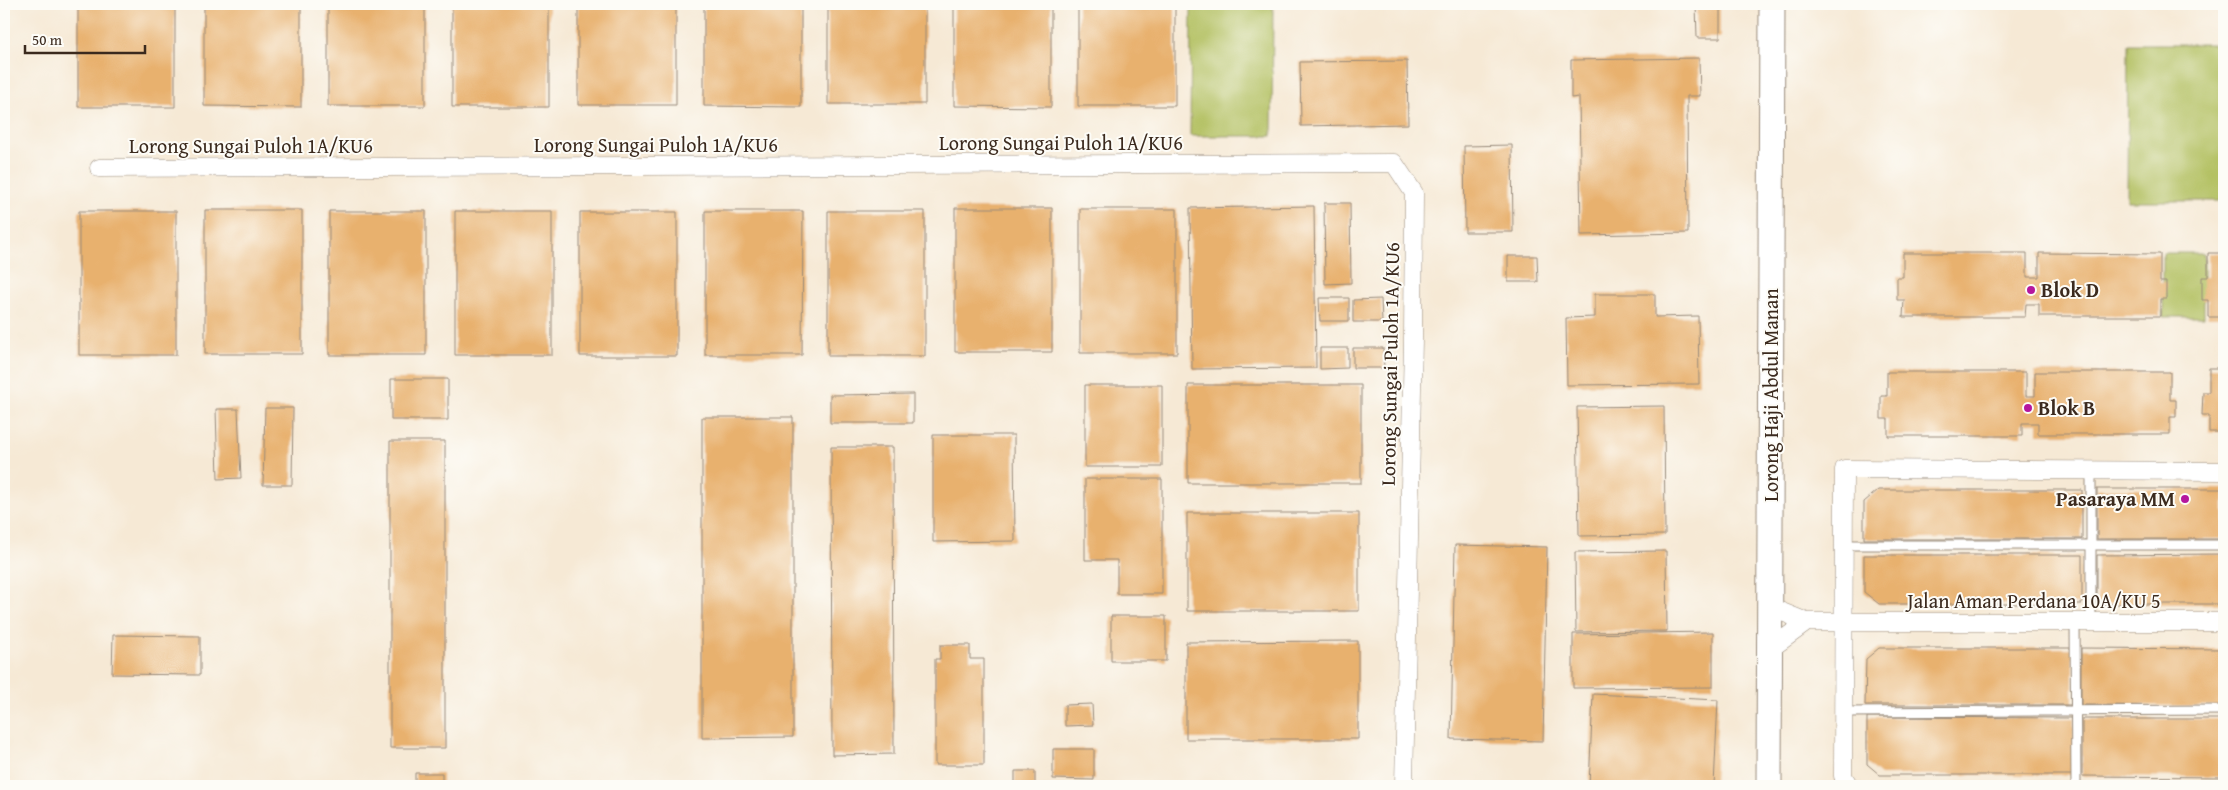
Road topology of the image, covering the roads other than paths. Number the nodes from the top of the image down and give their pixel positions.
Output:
1 (1772, 4) edge
2 (99, 168) dead end
3 (2091, 470) junction
4 (2224, 471) edge
5 (1844, 545) junction
6 (2091, 545) junction
7 (2224, 545) edge
8 (1770, 607) junction
9 (1807, 622) junction
10 (2083, 622) junction
11 (2224, 622) edge
12 (1844, 623) junction
13 (1770, 649) junction
14 (2224, 710) edge
15 (2076, 711) junction
16 (1843, 712) junction
17 (1404, 786) edge
18 (1769, 786) edge
19 (1849, 786) edge
20 (2076, 786) edge

1 - 8 street, Lorong Haji Abdul Manan
2 - 17 street, Lorong Sungai Puloh 1A/KU6
3 - 4 street
3 - 5 street
3 - 6 lane
5 - 6 lane
5 - 12 street
6 - 7 lane
6 - 10 lane
8 - 9 street
8 - 13 street, Lorong Haji Abdul Manan
9 - 12 street, Jalan Aman Perdana 10A/KU 5
9 - 13 street
10 - 11 street, Jalan Aman Perdana 10A/KU 5
10 - 12 street, Jalan Aman Perdana 10A/KU 5
10 - 15 lane
12 - 16 street
13 - 18 street, Lorong Haji Abdul Manan
14 - 15 lane
15 - 16 lane
15 - 20 lane
16 - 19 street

